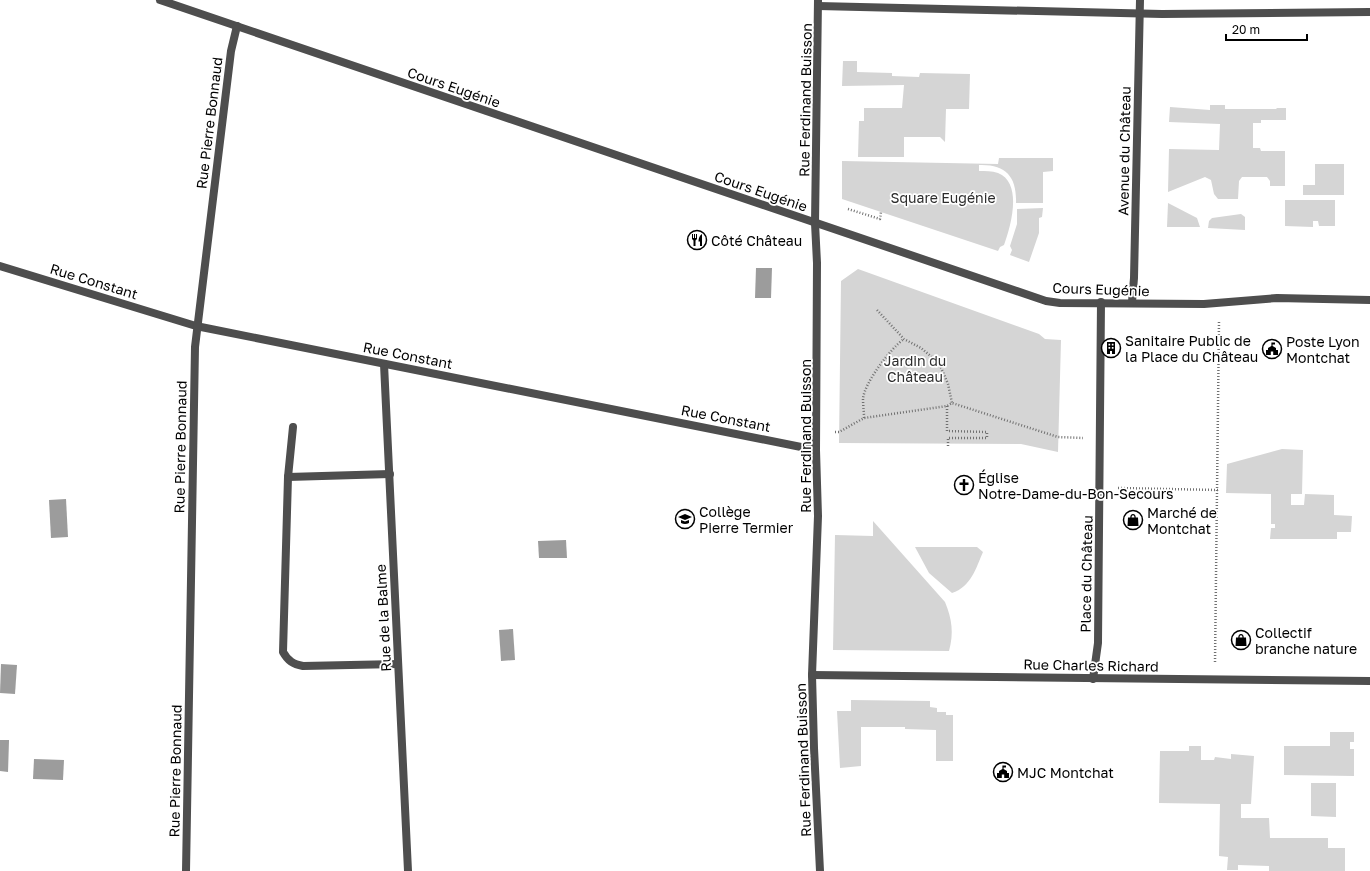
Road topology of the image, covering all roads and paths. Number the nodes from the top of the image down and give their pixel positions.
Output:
1 (160, 0) edge
2 (1140, 0) edge
3 (818, 3) edge
4 (1370, 12) edge
5 (1140, 14) junction
6 (237, 26) junction
7 (848, 209) dead end
8 (882, 212) dead end
9 (815, 223) junction
10 (0, 266) edge
11 (1370, 300) edge
12 (1101, 302) junction
13 (1132, 302) junction
14 (1219, 303) junction
15 (877, 310) dead end
16 (196, 326) junction
17 (904, 339) junction
18 (384, 364) junction
19 (952, 403) junction
20 (947, 406) junction
21 (864, 418) junction
22 (293, 428) dead end
23 (839, 432) dead end
24 (1101, 439) junction
25 (948, 447) dead end
26 (816, 450) junction
27 (390, 474) junction
28 (288, 477) junction
29 (1101, 488) junction
30 (1218, 490) junction
31 (398, 664) junction
32 (812, 675) junction
33 (1093, 679) junction
34 (1215, 680) junction
35 (1370, 681) edge
36 (186, 871) edge
37 (408, 871) edge
38 (820, 871) edge

1 - 6 street, Cours Eugénie
2 - 5 street, Avenue du Château
3 - 5 street
3 - 9 street, Rue Ferdinand Buisson
4 - 5 street
5 - 13 street, Avenue du Château
6 - 9 street, Cours Eugénie
6 - 16 street, Rue Pierre Bonnaud
7 - 8 path
9 - 12 street, Cours Eugénie
9 - 26 street, Rue Ferdinand Buisson
10 - 16 street, Rue Constant
11 - 14 street, Cours Eugénie
12 - 13 street, Cours Eugénie
12 - 24 street, Place du Château
13 - 14 street, Cours Eugénie
14 - 30 path
15 - 17 path
16 - 18 street, Rue Constant
16 - 36 street, Rue Pierre Bonnaud
17 - 19 path
17 - 21 path
18 - 26 street, Rue Constant
18 - 27 street, Rue de la Balme
19 - 20 path
19 - 24 path
20 - 21 path
20 - 25 path
21 - 23 path
22 - 28 street
24 - 29 street, Place du Château
26 - 32 street, Rue Ferdinand Buisson
27 - 28 street
27 - 31 street, Rue de la Balme
28 - 31 street
29 - 30 path
29 - 33 street, Place du Château
30 - 34 path
31 - 37 street, Rue de la Balme
32 - 33 street, Rue Charles Richard
32 - 38 street, Rue Ferdinand Buisson
33 - 34 street, Rue Charles Richard
34 - 35 street, Rue Charles Richard

